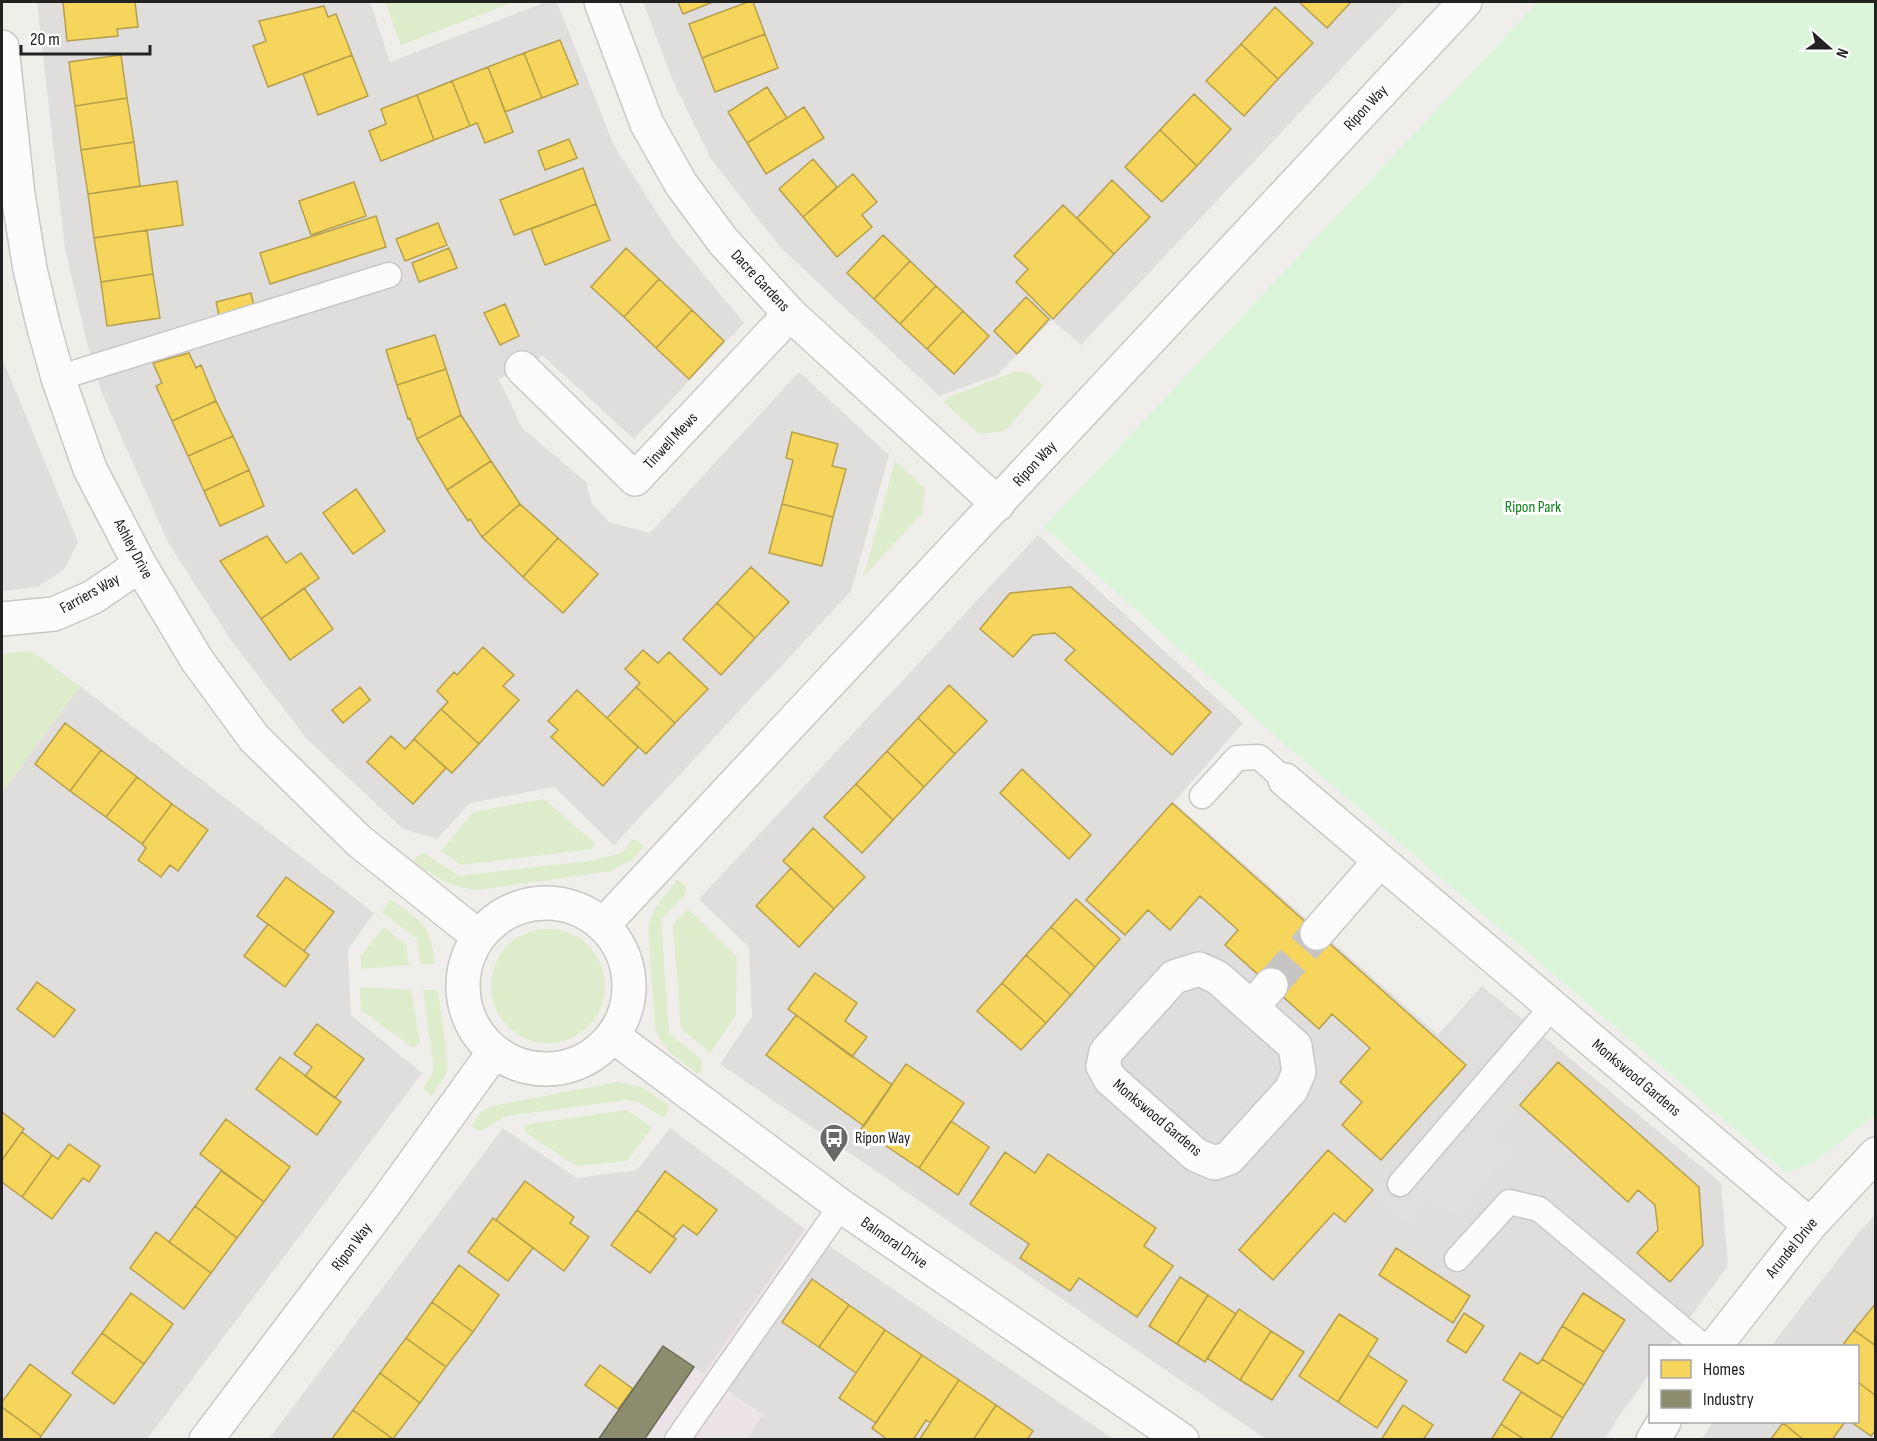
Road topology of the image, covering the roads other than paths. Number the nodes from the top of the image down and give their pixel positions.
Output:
1 (601, 2) edge
2 (1466, 2) edge
3 (2, 47) edge
4 (6, 137) edge
5 (389, 275) dead end
6 (790, 314) junction
7 (522, 368) dead end
8 (58, 378) junction
9 (998, 504) junction
10 (140, 565) junction
11 (2, 619) edge
12 (1285, 780) joint
13 (1202, 796) dead end
14 (1380, 861) junction
15 (603, 925) junction
16 (1317, 933) tunnel mouth
17 (478, 936) junction
18 (1262, 996) joint
19 (1552, 1006) junction
20 (613, 1036) junction
21 (494, 1052) junction
22 (1875, 1154) edge
23 (1400, 1184) dead end
24 (841, 1206) junction
25 (1810, 1224) junction
26 (1457, 1260) dead end
27 (1701, 1345) edge
28 (1717, 1345) edge
29 (1663, 1423) edge
30 (206, 1440) edge
31 (677, 1440) edge
32 (1182, 1440) edge
33 (1653, 1440) edge

1 - 6 street, Dacre Gardens
2 - 9 street, Ripon Way
3 - 4 street, Ashley Drive
4 - 8 street, Ashley Drive
5 - 8 lane
6 - 7 street, Tinwell Mews
6 - 9 street, Dacre Gardens
8 - 10 street, Ashley Drive
9 - 15 street, Ripon Way
10 - 11 street, Farriers Way
10 - 17 street, Ashley Drive
12 - 13 lane
12 - 14 street, Monkswood Gardens
14 - 16 street
14 - 19 street, Monkswood Gardens
15 - 17 street
15 - 20 street
17 - 21 street
18 - 18 street, Monkswood Gardens
19 - 23 lane
19 - 25 street, Monkswood Gardens
20 - 21 street
20 - 24 street, Balmoral Drive
21 - 30 street, Ripon Way
22 - 25 street, Arundel Drive
24 - 31 lane
24 - 32 street, Balmoral Drive
25 - 28 street, Arundel Drive
26 - 27 lane
29 - 33 street

